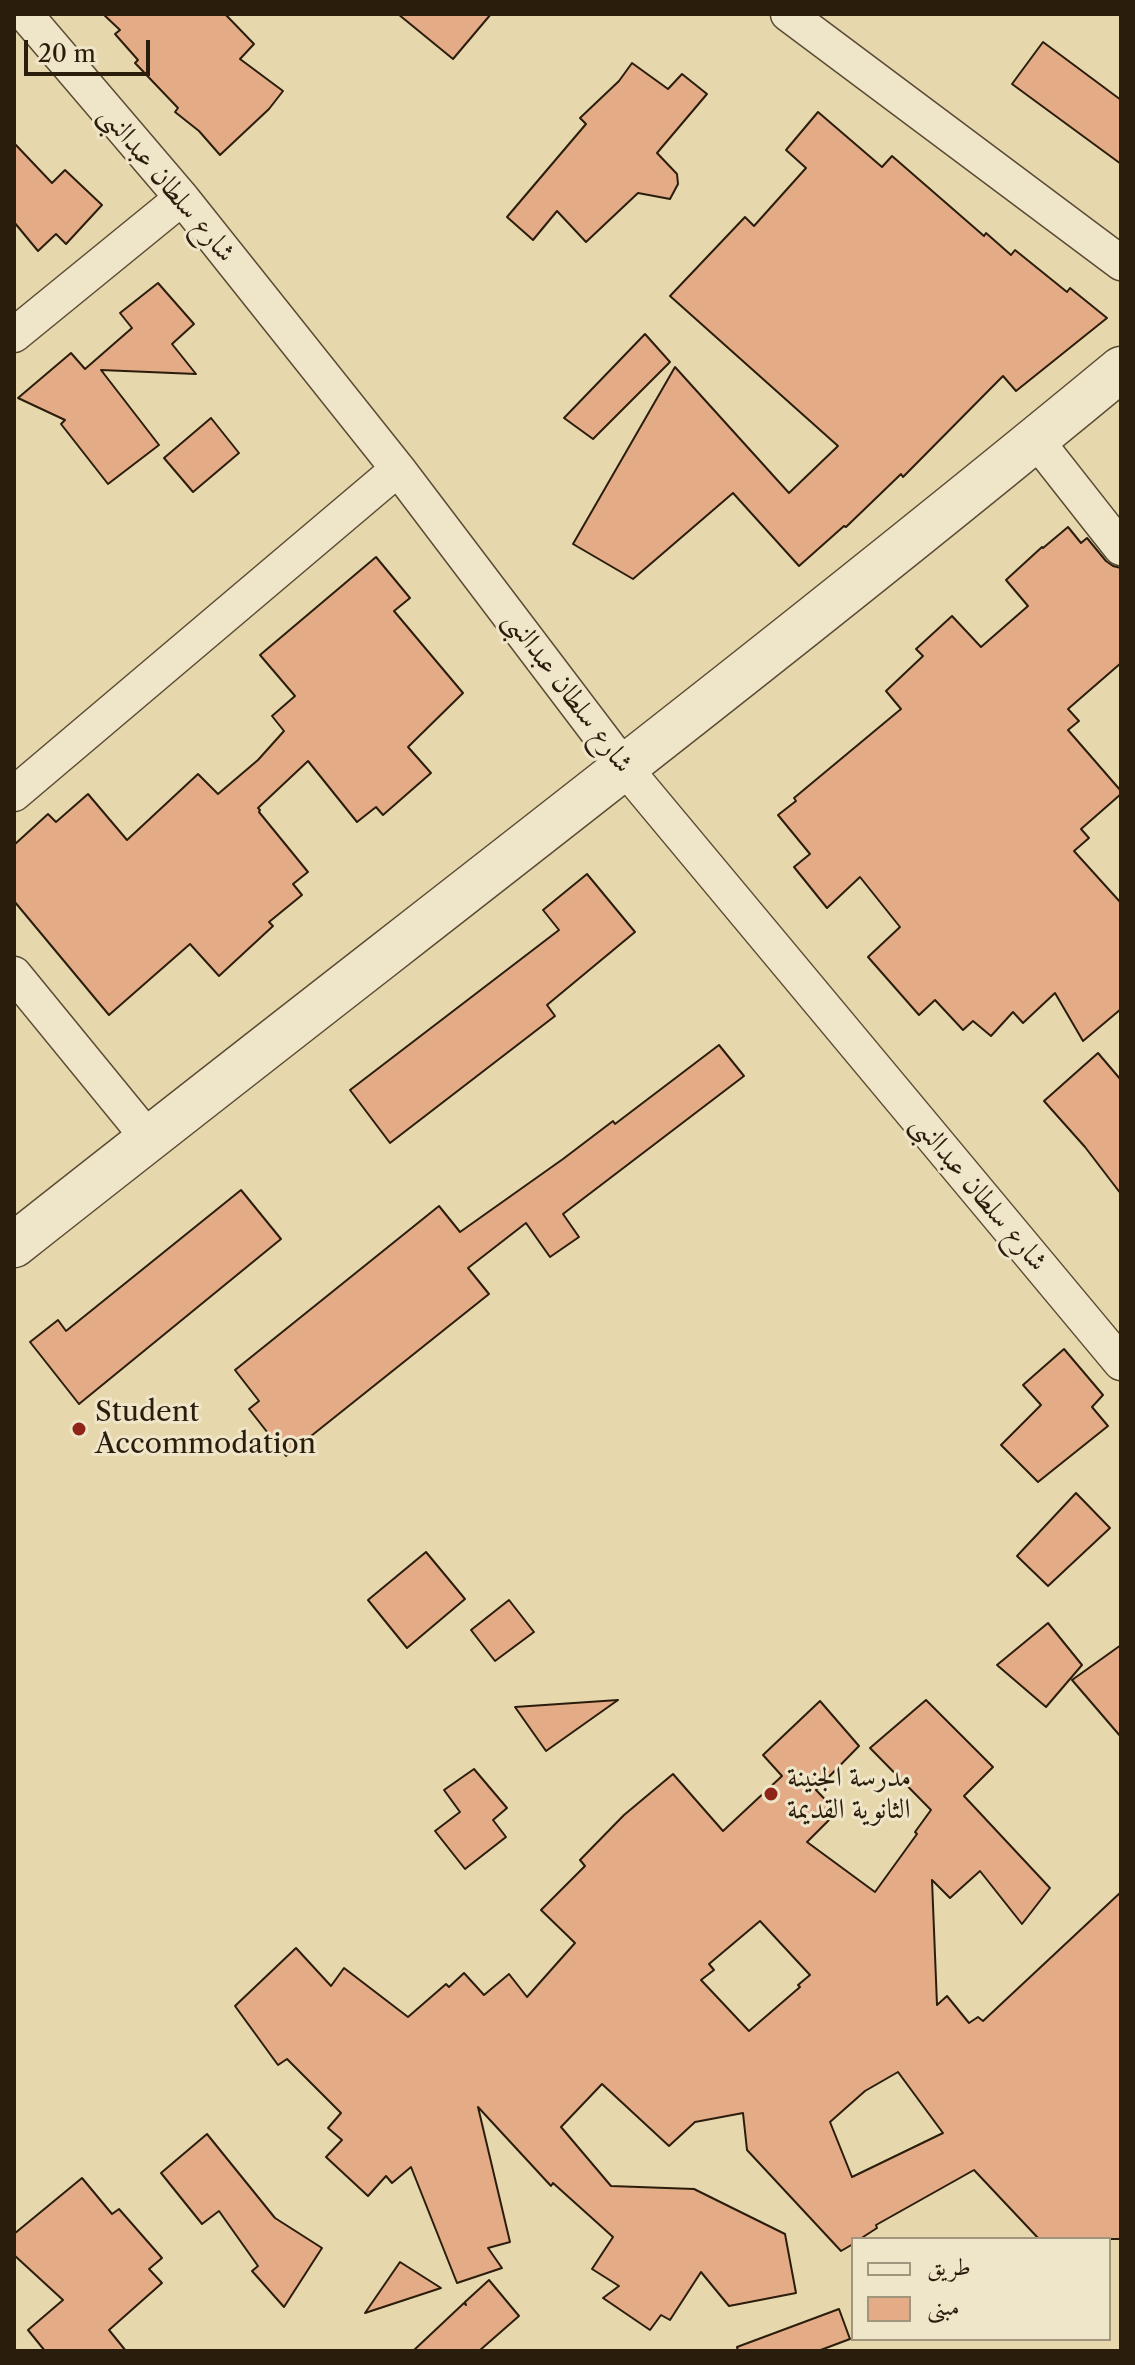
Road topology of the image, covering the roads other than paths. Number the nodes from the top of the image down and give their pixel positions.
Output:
1 (25, 14) edge
2 (788, 14) edge
3 (182, 198) junction
4 (1121, 263) edge
5 (14, 335) edge
6 (1121, 369) edge
7 (1036, 440) junction
8 (398, 469) junction
9 (1121, 548) edge
10 (624, 767) junction
11 (14, 794) edge
12 (14, 974) edge
13 (149, 1139) junction
14 (14, 1245) edge
15 (1121, 1363) edge

1 - 3 street, شارع سلطان عبدالنبى
2 - 4 street
3 - 5 street
3 - 8 street, شارع سلطان عبدالنبى
6 - 7 street
7 - 9 street
7 - 10 street
8 - 10 street, شارع سلطان عبدالنبى
8 - 11 street
10 - 13 street
10 - 15 street, شارع سلطان عبدالنبى
12 - 13 street
13 - 14 street

